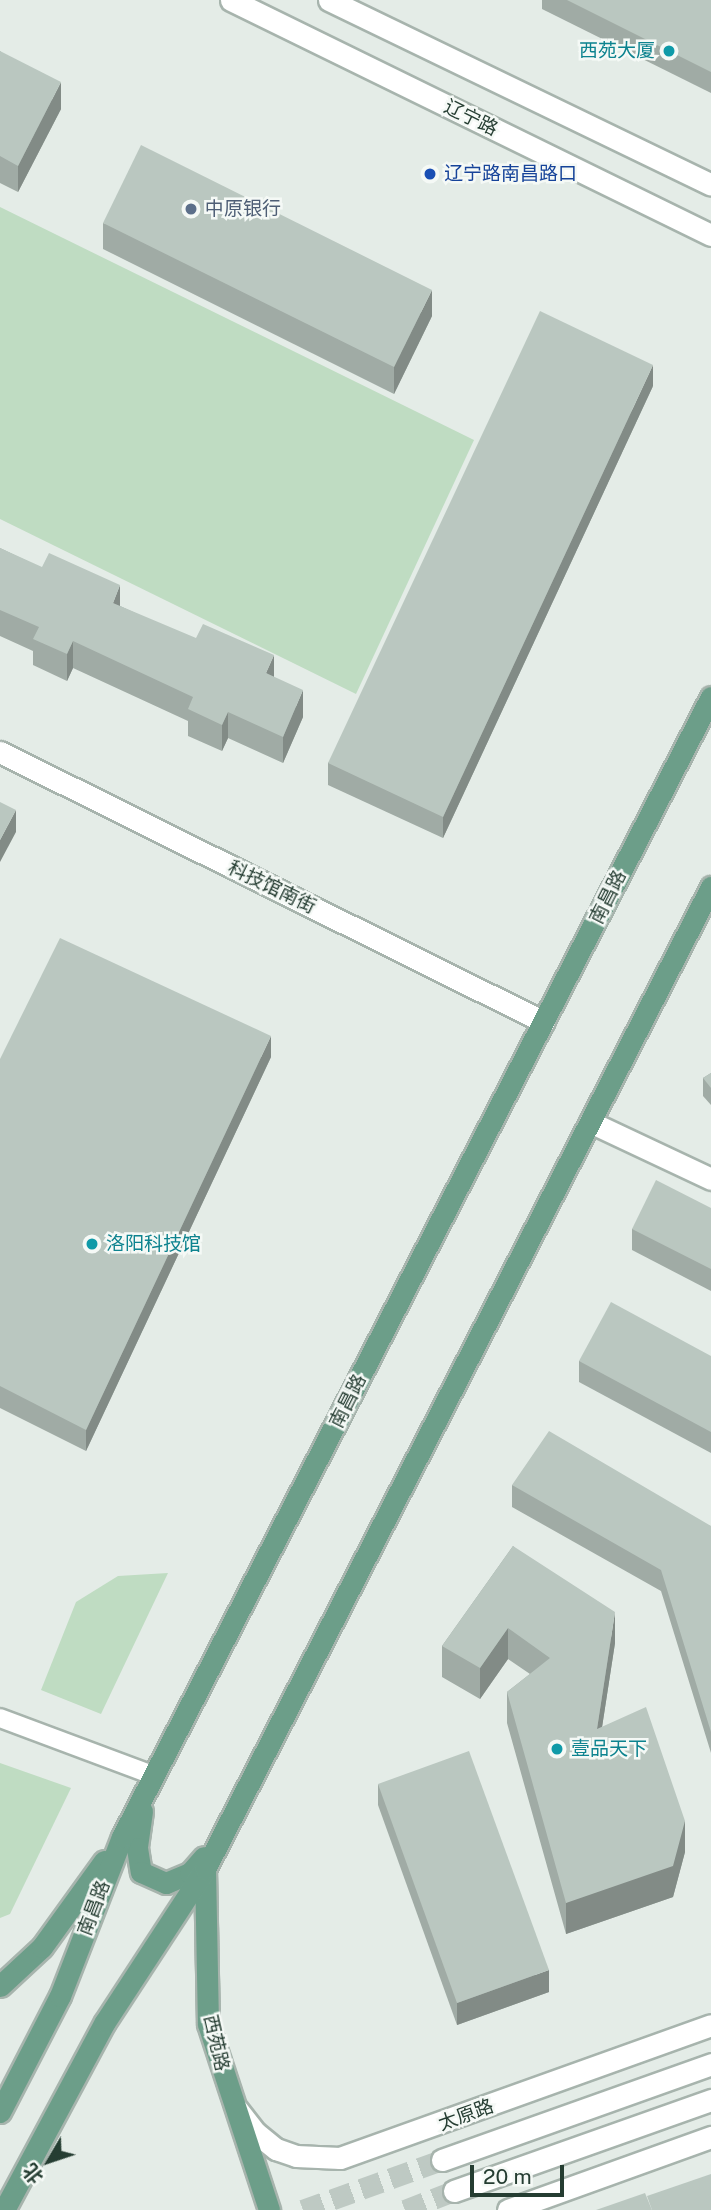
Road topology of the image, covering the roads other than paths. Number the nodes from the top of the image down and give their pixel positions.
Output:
1 (231, 0) edge
2 (329, 0) edge
3 (711, 185) edge
4 (711, 235) edge
5 (711, 697) edge
6 (0, 752) edge
7 (711, 887) edge
8 (544, 1022) junction
9 (590, 1122) junction
10 (711, 1179) edge
11 (0, 1718) edge
12 (155, 1776) junction
13 (144, 1795) junction
14 (222, 1836) junction
15 (122, 1837) junction
16 (205, 1869) junction
17 (0, 1986) edge
18 (711, 2025) edge
19 (711, 2064) edge
20 (711, 2100) edge
21 (233, 2104) junction
22 (0, 2112) edge
23 (711, 2137) edge
24 (442, 2160) tunnel mouth
25 (454, 2191) tunnel mouth
26 (10, 2203) edge
27 (270, 2210) edge
28 (508, 2210) edge

1 - 4 main road, 辽宁路
2 - 3 main road
5 - 8 main road, 南昌路
6 - 8 main road, 科技馆南街
7 - 9 main road
8 - 12 main road, 南昌路
9 - 10 main road
9 - 14 main road
11 - 12 lane
12 - 13 main road, 南昌路
13 - 14 main road
13 - 15 main road, 南昌路
14 - 16 main road
15 - 17 main road
15 - 22 main road, 南昌路
16 - 21 main road, 西苑路
16 - 26 main road
18 - 21 main road, 太原路
19 - 24 main road, 太原路
20 - 25 main road
21 - 27 main road, 西苑路
23 - 28 main road

